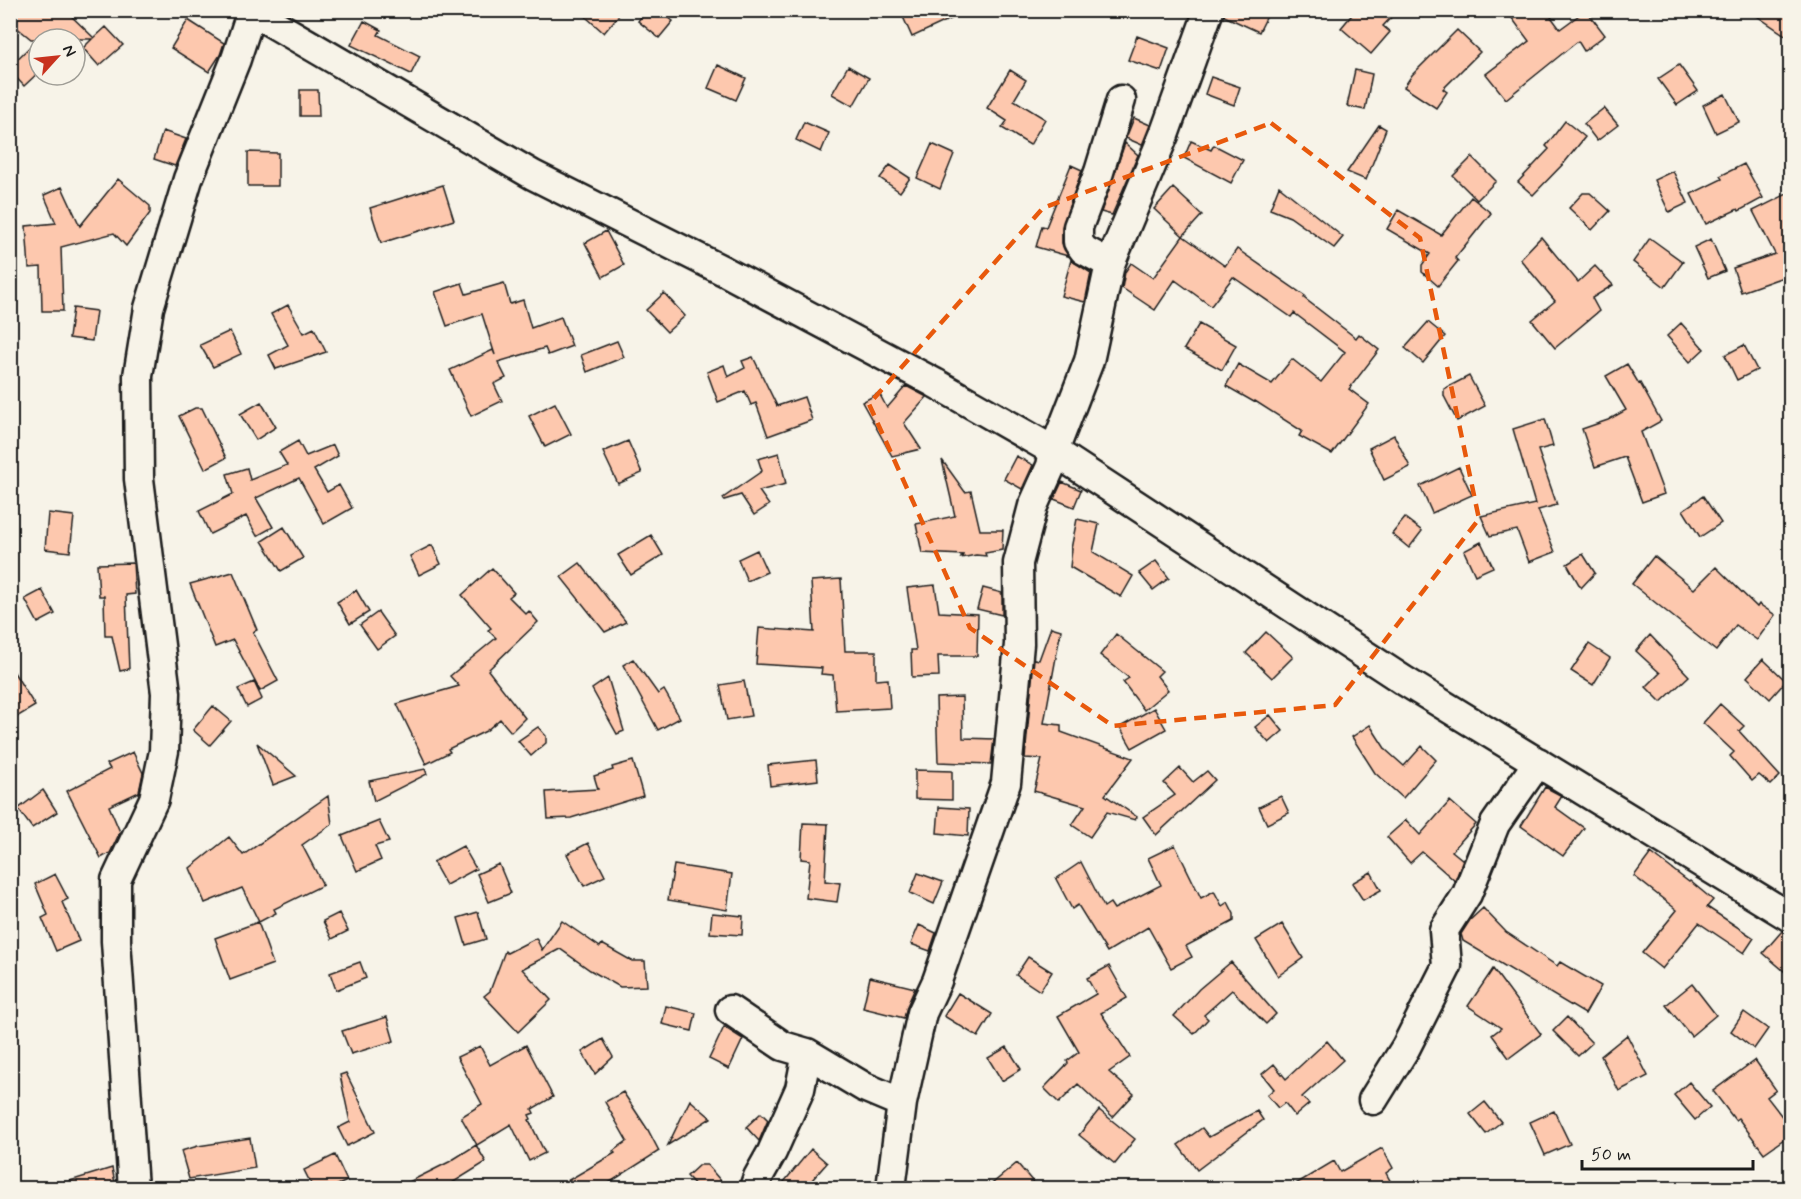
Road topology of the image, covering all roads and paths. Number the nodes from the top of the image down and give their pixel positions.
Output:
1 (1209, 10) edge
2 (251, 11) edge
3 (1121, 100) dead end
4 (1110, 264) junction
5 (1054, 451) junction
6 (1538, 762) junction
7 (1791, 917) edge
8 (730, 1010) dead end
9 (807, 1053) junction
10 (1373, 1100) dead end
11 (902, 1103) junction
12 (133, 1188) edge
13 (754, 1188) edge
14 (891, 1188) edge

1 - 4 street
2 - 5 street
2 - 12 street
3 - 4 street
4 - 5 street
5 - 6 street
5 - 11 street
6 - 7 street
6 - 10 street
8 - 9 street
9 - 11 street
9 - 13 street
11 - 14 street

